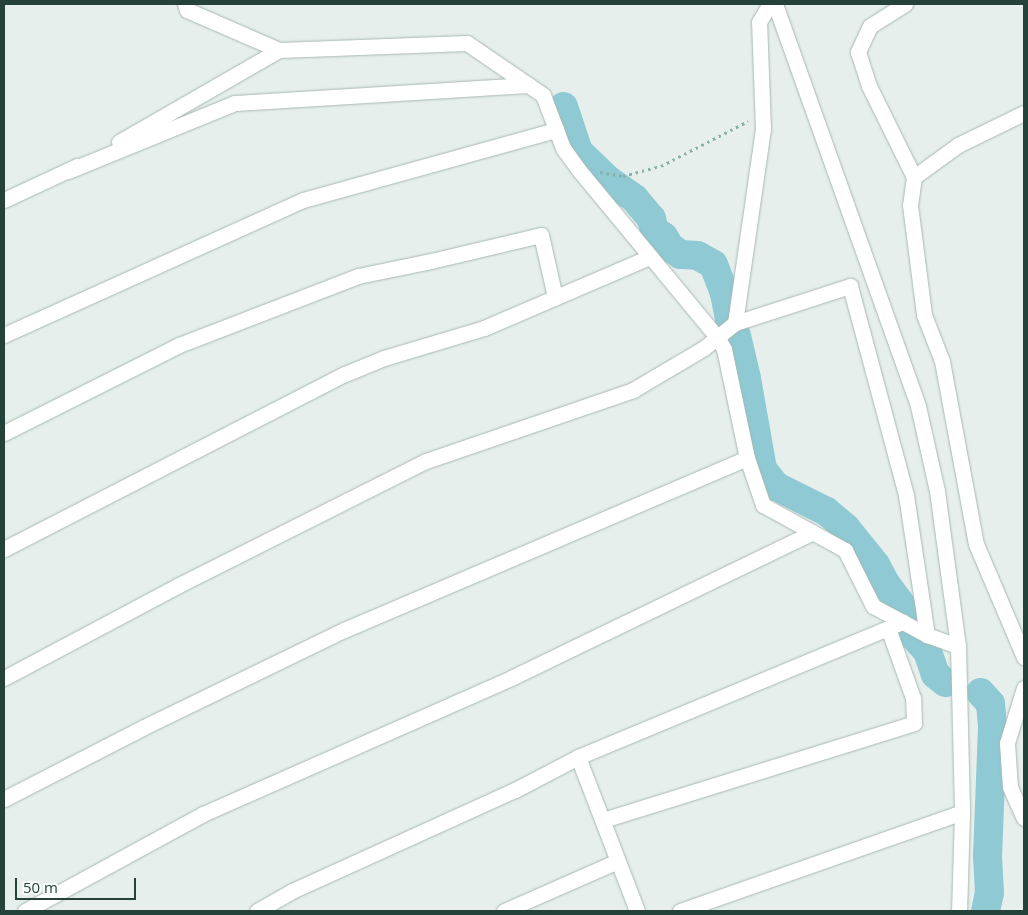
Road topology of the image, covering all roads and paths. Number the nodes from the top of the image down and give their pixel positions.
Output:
1 (185, 4) edge
2 (770, 4) edge
3 (775, 4) edge
4 (905, 4) edge
5 (279, 50) junction
6 (528, 84) junction
7 (1024, 113) edge
8 (762, 114) junction
9 (556, 130) junction
10 (578, 169) junction
11 (68, 171) junction
12 (914, 177) junction
13 (4, 200) edge
14 (650, 257) junction
15 (555, 298) junction
16 (735, 323) junction
17 (4, 335) edge
18 (717, 337) junction
19 (4, 433) edge
20 (747, 458) junction
21 (813, 532) junction
22 (4, 550) edge
23 (903, 622) junction
24 (888, 628) junction
25 (927, 635) junction
26 (958, 646) junction
27 (1024, 657) edge
28 (4, 678) edge
29 (1024, 688) edge
30 (578, 757) junction
31 (4, 799) edge
32 (962, 812) junction
33 (1024, 818) edge
34 (603, 820) junction
35 (618, 861) junction
36 (25, 911) edge
37 (257, 911) edge
38 (504, 911) edge
39 (637, 911) edge
40 (680, 911) edge
41 (959, 911) edge

1 - 5 street
2 - 8 street
3 - 26 street
4 - 12 street
5 - 6 street
5 - 11 street
6 - 9 street
6 - 11 street
7 - 12 street
8 - 10 path
8 - 16 street
9 - 10 street
9 - 17 street
10 - 14 street
11 - 13 street
12 - 27 street
14 - 15 street
14 - 18 street
15 - 19 street
15 - 22 street
16 - 18 street
16 - 25 street
18 - 20 street
18 - 28 street
20 - 21 street
20 - 31 street
21 - 23 street
21 - 36 street
23 - 24 street
23 - 25 street
24 - 30 street
24 - 34 street
25 - 26 street
26 - 32 street
29 - 33 street
30 - 34 street
30 - 37 street
32 - 40 street
32 - 41 street
34 - 35 street
35 - 38 street
35 - 39 street

